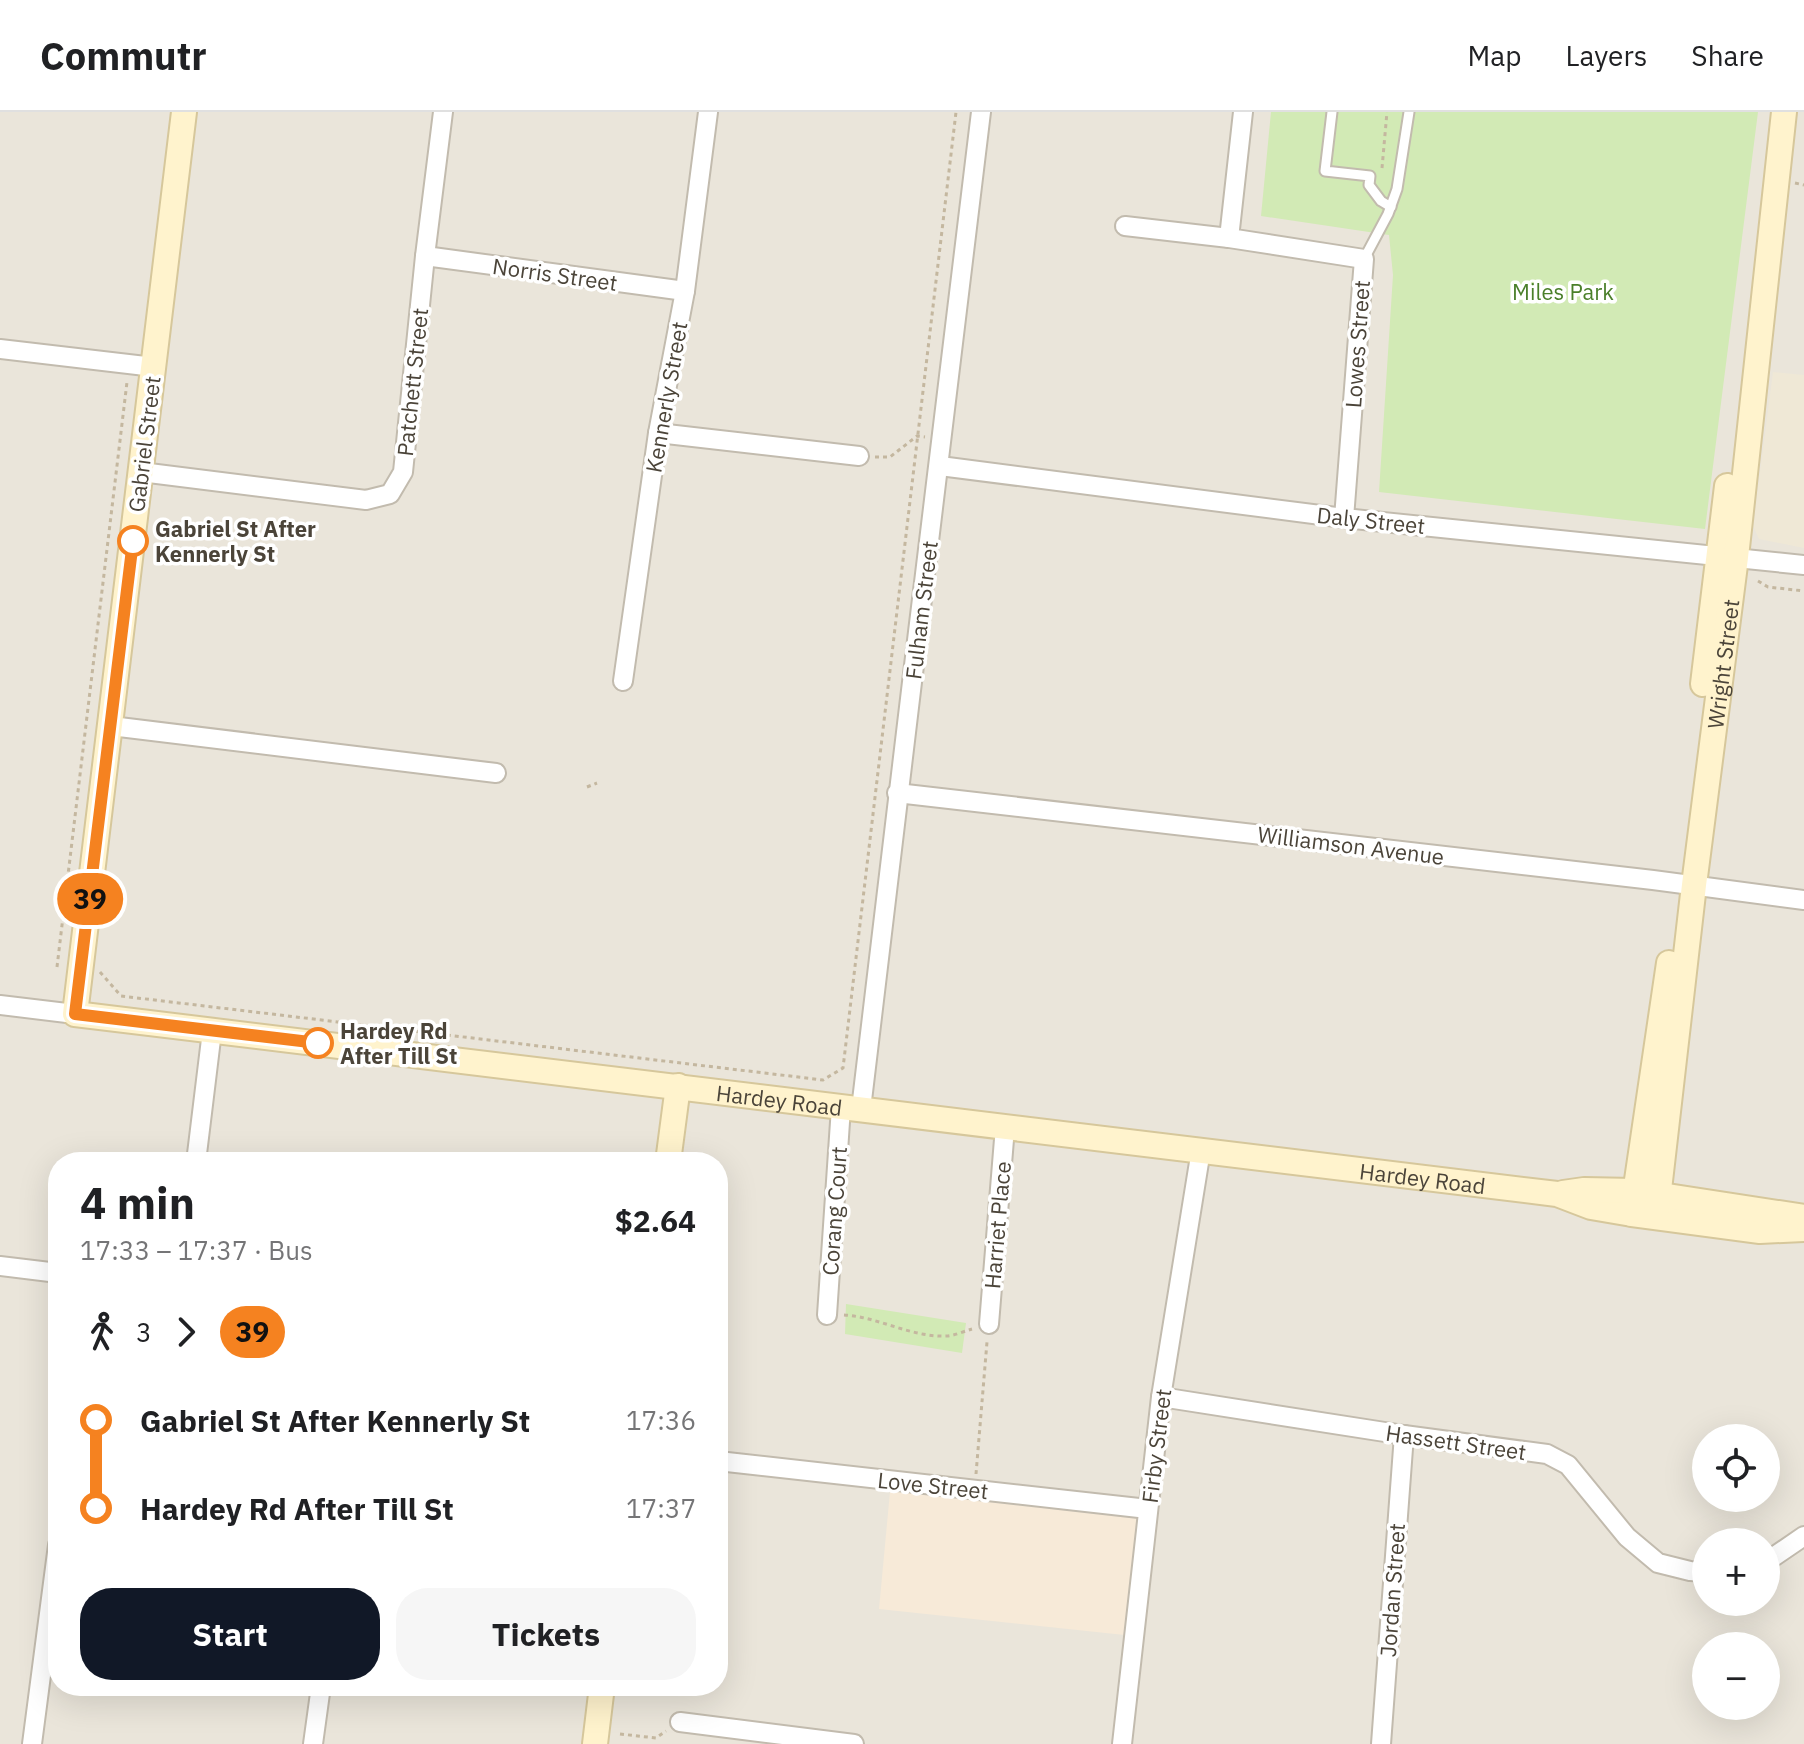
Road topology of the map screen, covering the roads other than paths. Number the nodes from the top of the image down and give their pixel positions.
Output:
1 (184, 112) edge
2 (443, 112) edge
3 (708, 112) edge
4 (981, 112) edge
5 (1243, 112) edge
6 (1332, 112) edge
7 (1409, 112) edge
8 (1768, 112) edge
9 (1784, 112) edge
10 (1391, 207) junction
11 (1125, 226) dead end
12 (1229, 238) junction
13 (425, 256) junction
14 (1364, 259) junction
15 (685, 291) junction
16 (0, 349) edge
17 (154, 367) junction
18 (658, 433) junction
19 (859, 456) road end
20 (940, 466) junction
21 (141, 472) junction
22 (1344, 518) junction
23 (1727, 556) junction
24 (1804, 565) edge
25 (623, 681) dead end
26 (111, 726) junction
27 (496, 773) dead end
28 (897, 793) junction
29 (1687, 885) junction
30 (1804, 900) edge
31 (0, 1005) edge
32 (75, 1014) junction
33 (212, 1031) junction
34 (678, 1086) junction
35 (851, 1108) junction
36 (1005, 1127) junction
37 (1201, 1150) junction
38 (197, 1152) edge
39 (669, 1152) edge
40 (1645, 1204) junction
41 (1804, 1217) edge
42 (1804, 1229) edge
43 (0, 1266) edge
44 (48, 1272) edge
45 (827, 1315) road end
46 (989, 1324) road end
47 (1161, 1397) junction
48 (1404, 1435) junction
49 (728, 1462) edge
50 (1148, 1509) junction
51 (1804, 1536) edge
52 (1780, 1552) edge
53 (1692, 1571) edge
54 (48, 1622) edge
55 (320, 1696) edge
56 (601, 1696) edge
57 (680, 1722) road end
58 (32, 1744) edge
59 (313, 1744) edge
60 (595, 1744) edge
61 (854, 1744) edge
62 (1122, 1744) edge
63 (1381, 1744) edge

1 - 17 street, Gabriel Street
2 - 13 street, Patchett Street
3 - 15 street, Kennerly Street
4 - 20 street, Fulham Street
5 - 12 street
6 - 10 lane
7 - 10 lane
8 - 23 street, Wright Street
9 - 23 street, Wright Street
10 - 14 lane
11 - 12 street, Lowes Street
12 - 14 street, Lowes Street
13 - 15 street, Norris Street
13 - 21 street, Patchett Street
14 - 22 street, Lowes Street
15 - 18 street, Kennerly Street
16 - 17 street
17 - 21 street, Gabriel Street
18 - 19 street
18 - 25 street, Kennerly Street
20 - 22 street, Daly Street
20 - 28 street, Fulham Street
21 - 26 street, Gabriel Street
22 - 23 street, Daly Street
23 - 24 street, Daly Street
23 - 29 street, Wright Street
26 - 27 street
26 - 32 street, Gabriel Street
28 - 29 street, Williamson Avenue
28 - 35 street, Fulham Street
29 - 30 street, Williamson Avenue
29 - 40 street, Wright Street
31 - 32 street, Hardey Road
32 - 33 street, Hardey Road
33 - 34 street, Hardey Road
33 - 38 street
34 - 35 street, Hardey Road
34 - 39 street
35 - 36 street, Hardey Road
35 - 45 street, Corang Court
36 - 37 street, Hardey Road
36 - 46 street, Harriet Place
37 - 40 street, Hardey Road
37 - 47 street, Firby Street
40 - 41 street, Hardey Road
40 - 42 street, Hardey Road
43 - 44 street
47 - 48 street, Hassett Street
47 - 50 street, Firby Street
48 - 53 street, Hassett Street
48 - 63 street, Jordan Street
49 - 50 street, Love Street
50 - 62 street, Firby Street
51 - 52 street
54 - 58 street
55 - 59 street
56 - 60 street
57 - 61 street

